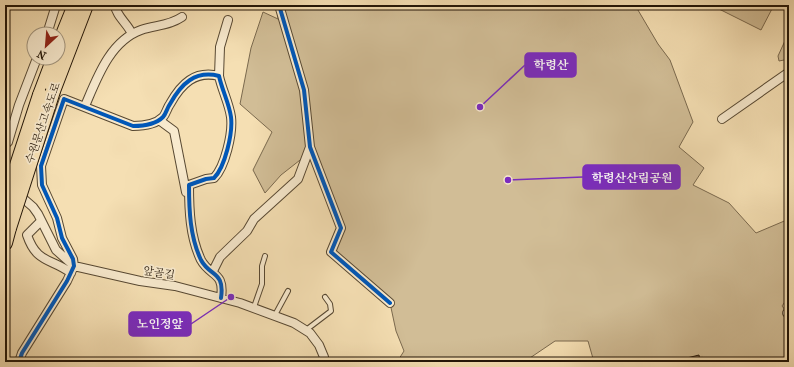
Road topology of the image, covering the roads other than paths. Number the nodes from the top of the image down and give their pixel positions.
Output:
1 (56, 5) edge
2 (75, 5) edge
3 (86, 5) edge
4 (115, 5) edge
5 (279, 5) edge
6 (182, 16) dead end
7 (228, 20) dead end
8 (49, 26) edge
9 (66, 27) edge
10 (132, 34) junction
11 (34, 66) edge
12 (52, 66) edge
13 (789, 72) edge
14 (219, 76) junction
15 (47, 93) junction
16 (85, 106) junction
17 (722, 119) dead end
18 (159, 120) junction
19 (8, 134) edge
20 (5, 145) edge
21 (310, 147) junction
22 (5, 183) edge
23 (5, 202) edge
24 (189, 207) junction
25 (42, 221) junction
26 (5, 243) edge
27 (265, 256) dead end
28 (72, 269) junction
29 (213, 271) junction
30 (288, 291) dead end
31 (325, 297) dead end
32 (221, 298) junction
33 (390, 303) dead end
34 (254, 308) junction
35 (275, 315) junction
36 (306, 330) junction
37 (19, 362) edge
38 (322, 362) edge

1 - 8 street
2 - 9 highway
3 - 15 highway, 수원문산고속도로
4 - 10 street
5 - 21 street
6 - 10 street
7 - 14 street
10 - 16 street
11 - 19 street
12 - 15 highway, 수원문산고속도로
13 - 17 street
14 - 18 street
14 - 24 street
15 - 23 highway, 수원문산고속도로, bridge
15 - 26 highway, 수원문산고속도로, bridge
16 - 18 street
16 - 28 street
18 - 24 street
19 - 20 street
21 - 29 street
21 - 33 street
22 - 25 street, 앞골길
24 - 29 street
25 - 28 street, 앞골길
25 - 28 street
27 - 34 lane
28 - 32 street, 앞골길
28 - 37 street
29 - 32 street
30 - 35 lane
31 - 36 lane
32 - 34 street, 앞골길
34 - 35 street, 앞골길
35 - 36 street, 앞골길
36 - 38 street, 앞골길

